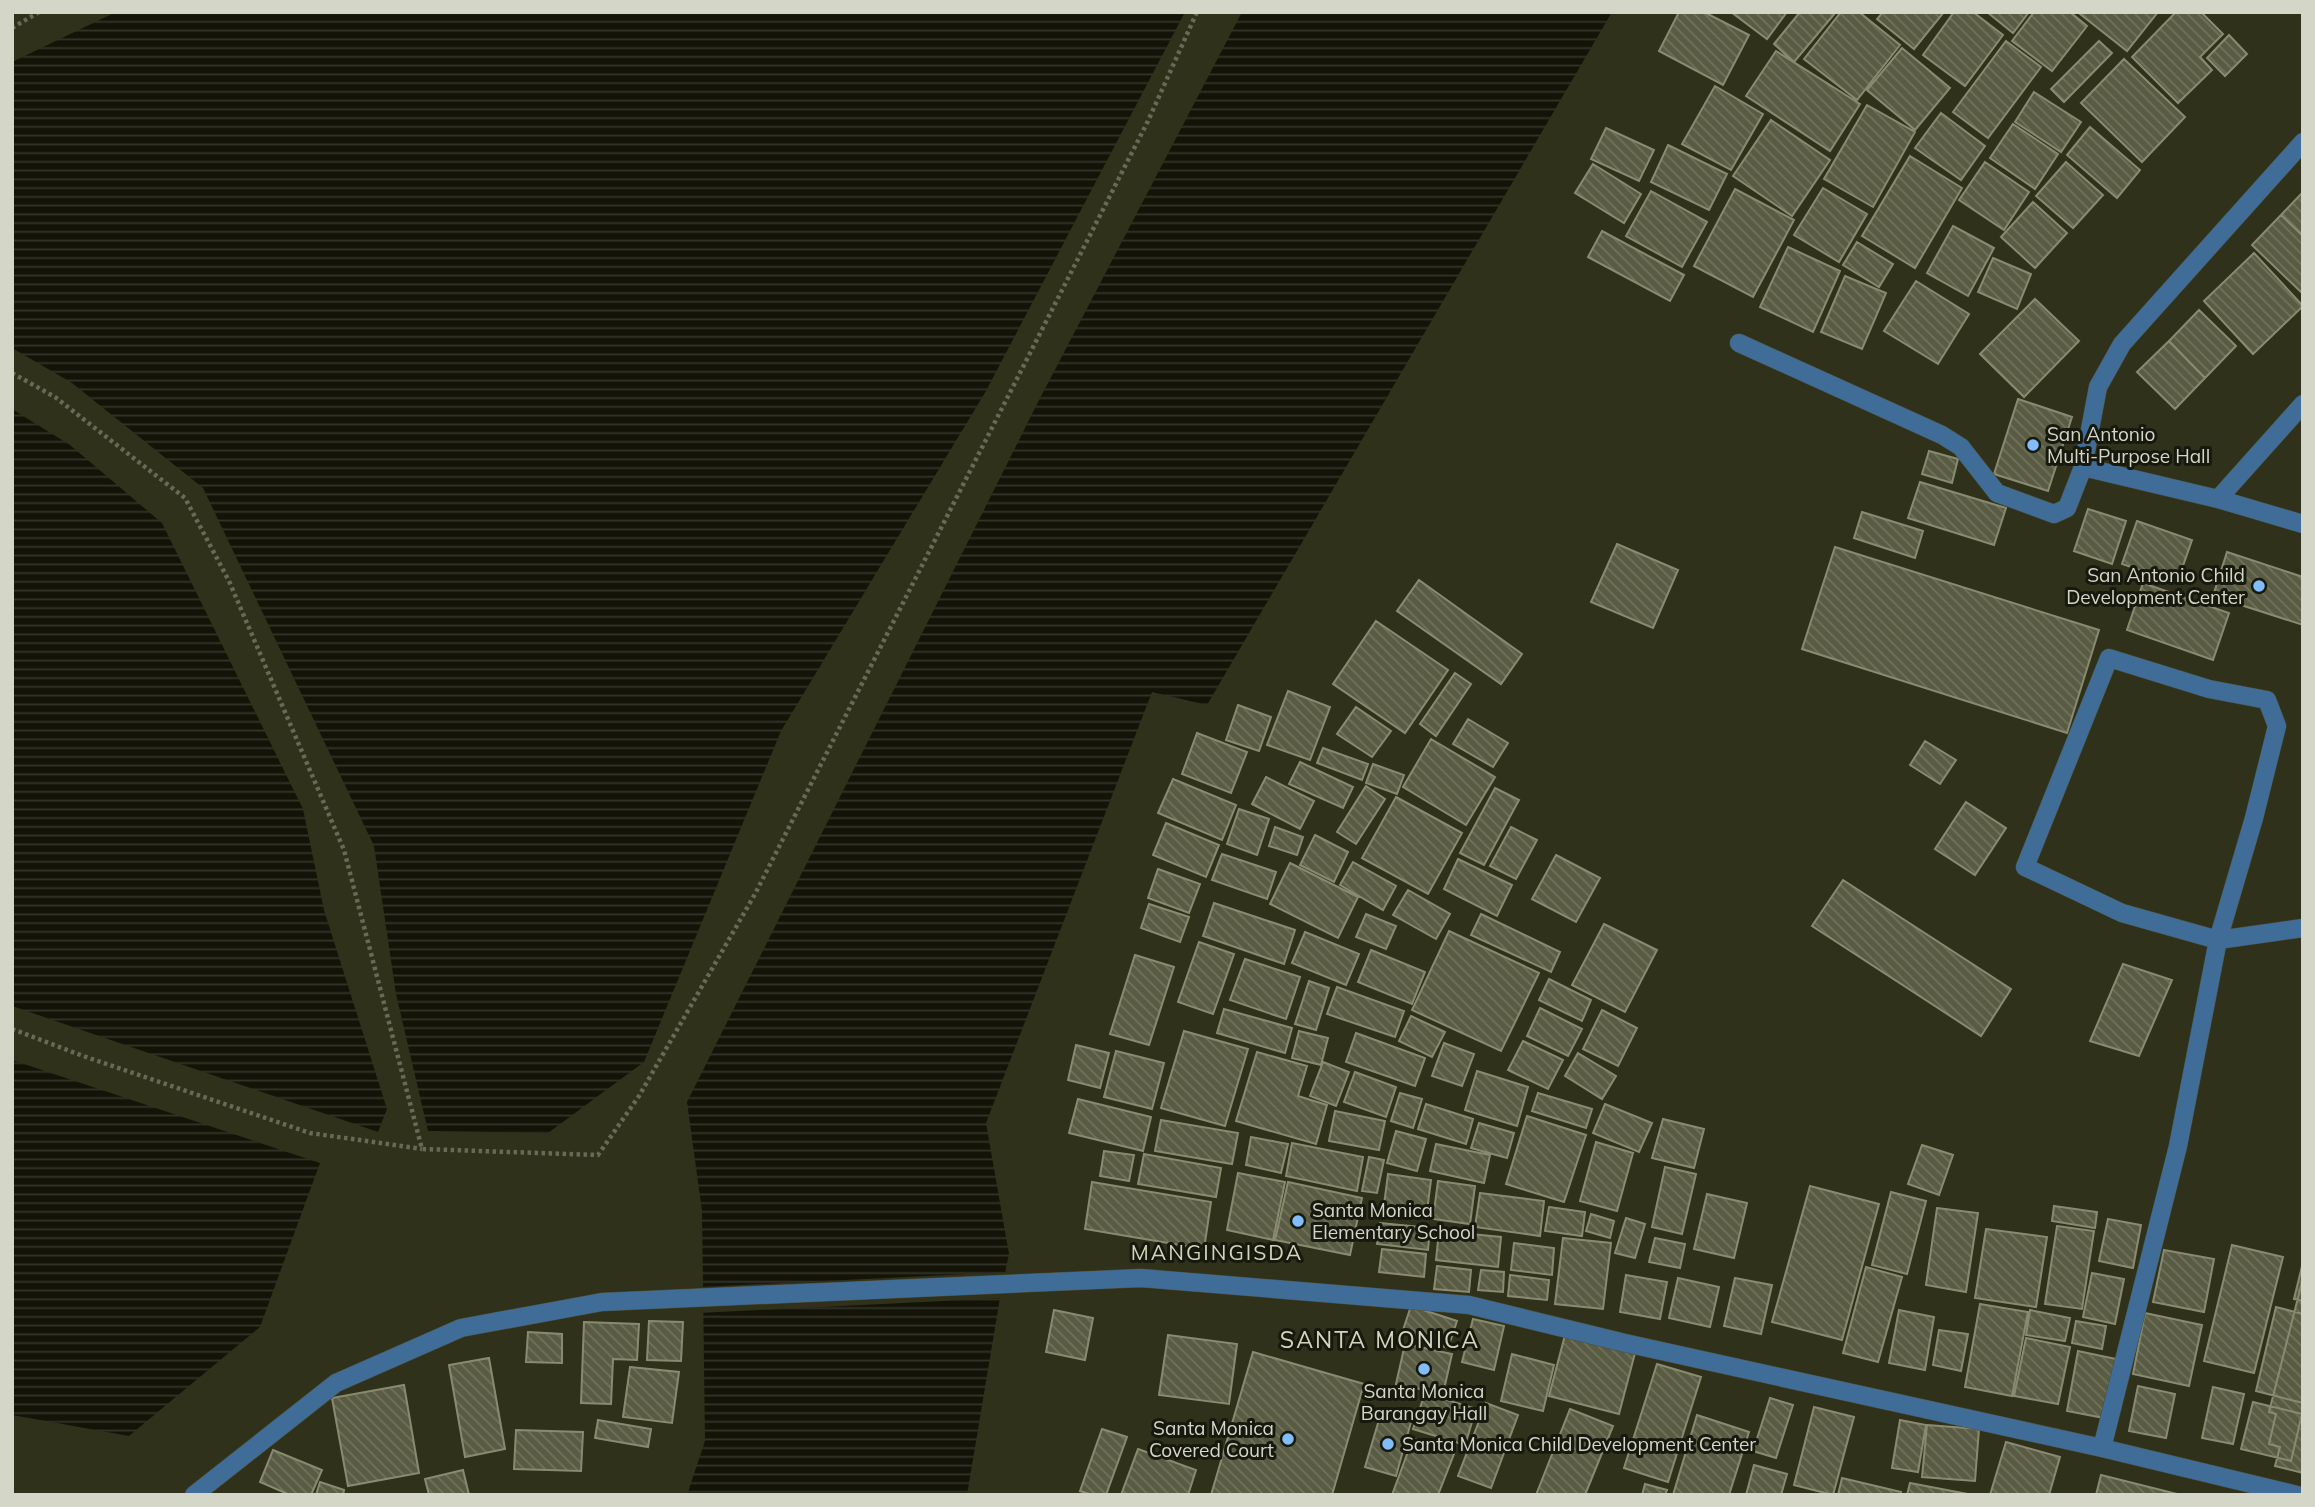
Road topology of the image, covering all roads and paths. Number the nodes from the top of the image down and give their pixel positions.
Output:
1 (39, 12) edge
2 (1197, 12) edge
3 (12, 28) edge
4 (2303, 142) edge
5 (1739, 343) dead end
6 (12, 373) edge
7 (2303, 404) edge
8 (2083, 467) junction
9 (2218, 499) junction
10 (2303, 523) edge
11 (2303, 929) edge
12 (2218, 940) junction
13 (12, 1029) edge
14 (422, 1149) junction
15 (2102, 1448) junction
16 (194, 1495) edge
17 (2297, 1495) edge

1 - 3 path
2 - 14 path
4 - 8 street
5 - 8 street
6 - 14 path
7 - 9 street
8 - 9 street
9 - 10 street
11 - 12 street
12 - 12 street
12 - 15 street
13 - 14 path
15 - 16 street
15 - 17 street

